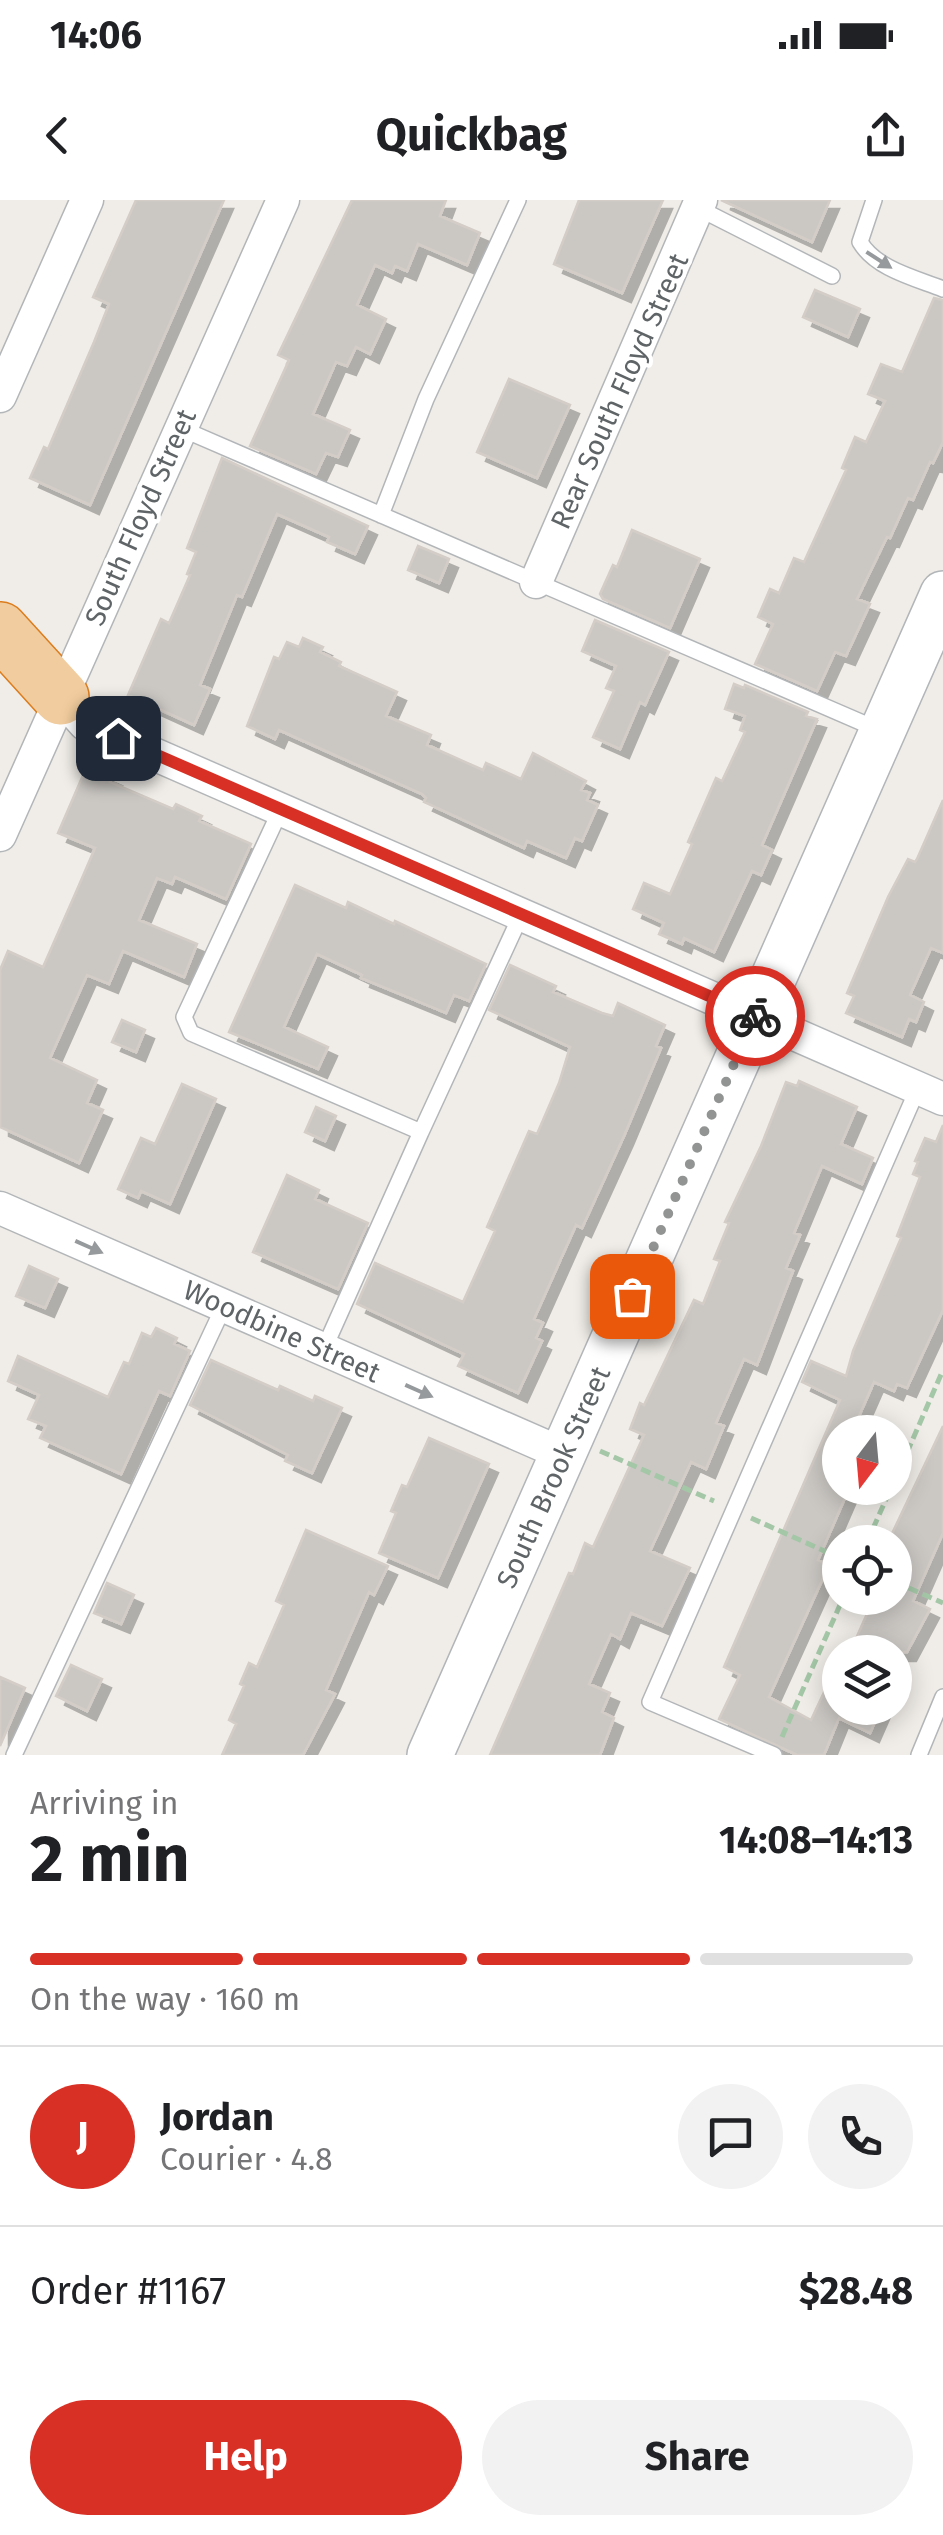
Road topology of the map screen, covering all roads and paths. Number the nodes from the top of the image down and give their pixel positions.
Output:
1 (87, 200) edge
2 (282, 200) edge
3 (518, 200) edge
4 (874, 200) edge
5 (700, 204) edge
6 (832, 276) dead end
7 (943, 290) edge
8 (0, 396) edge
9 (180, 428) junction
10 (381, 514) junction
11 (536, 582) junction
12 (943, 594) edge
13 (0, 630) edge
14 (61, 697) junction
15 (882, 732) junction
16 (281, 810) junction
17 (0, 835) edge
18 (521, 914) junction
19 (756, 1017) junction
20 (931, 1093) edge
21 (421, 1132) junction
22 (0, 1208) edge
23 (224, 1306) junction
24 (324, 1349) junction
25 (943, 1370) edge
26 (912, 1441) edge
27 (563, 1454) junction
28 (912, 1589) edge
29 (943, 1602) edge
30 (835, 1615) edge
31 (943, 1697) edge
32 (774, 1752) edge
33 (14, 1755) edge
34 (430, 1755) edge
35 (919, 1755) edge

1 - 8 street
2 - 9 street, South Floyd Street
3 - 10 lane
4 -> 7 lane
5 - 6 lane
5 - 11 street, Rear South Floyd Street
9 - 10 lane
9 - 14 street, South Floyd Street
10 - 11 lane
11 - 15 lane
12 - 15 street, South Brook Street
13 - 14 highway
14 - 16 street
14 - 17 street, South Floyd Street
15 - 19 street, South Brook Street
16 - 18 street
16 - 21 lane
18 - 19 street
18 - 21 lane
19 - 20 street
19 - 27 street, South Brook Street
20 - 32 lane
21 - 24 lane
22 -> 23 street, Woodbine Street
23 - 24 street, Woodbine Street
23 - 33 lane
24 -> 27 street, Woodbine Street
25 - 26 path
27 - 34 street, South Brook Street
28 - 29 path
30 - 32 path
31 - 35 lane

